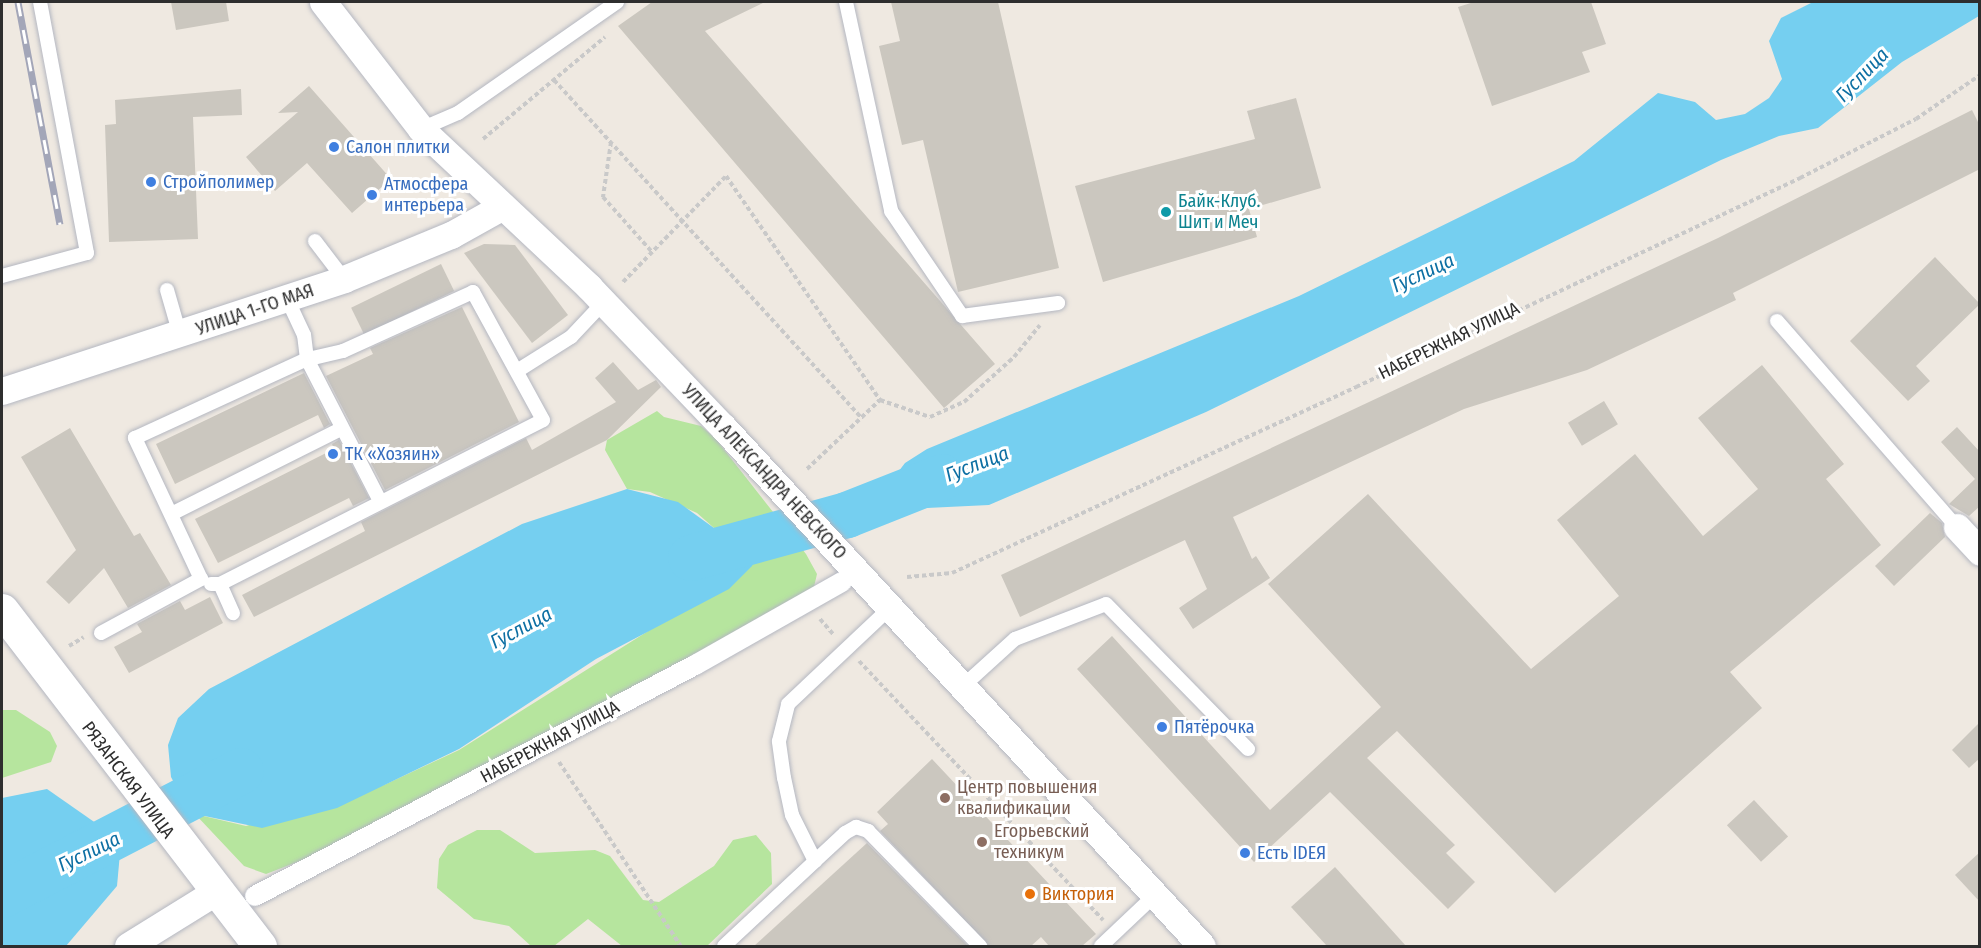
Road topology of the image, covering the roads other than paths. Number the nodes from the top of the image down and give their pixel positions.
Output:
1 (40, 2) edge
2 (323, 2) edge
3 (617, 2) edge
4 (846, 2) edge
5 (421, 129) junction
6 (501, 207) junction
7 (315, 241) dead end
8 (2, 276) edge
9 (344, 279) junction
10 (167, 290) dead end
11 (287, 299) junction
12 (603, 302) junction
13 (1058, 303) road end
14 (1777, 321) dead end
15 (180, 335) junction
16 (307, 359) junction
17 (517, 371) junction
18 (2, 391) edge
19 (341, 429) junction
20 (380, 501) junction
21 (172, 513) junction
22 (1956, 527) joint
23 (1980, 552) edge
24 (845, 571) junction
25 (201, 579) junction
26 (220, 584) junction
27 (890, 608) junction
28 (2, 610) edge
29 (233, 613) dead end
30 (101, 633) dead end
31 (962, 687) junction
32 (1248, 749) dead end
33 (815, 861) junction
34 (212, 888) junction
35 (1155, 895) junction
36 (255, 896) dead end
37 (128, 946) edge
38 (260, 946) edge
39 (724, 946) edge
40 (980, 946) edge
41 (1101, 946) edge
42 (1203, 946) edge

1 - 8 lane
2 - 5 street, УЛИЦА АЛЕКСАНДРА НЕВСКОГО
3 - 5 lane
4 - 13 lane
5 - 6 street, УЛИЦА АЛЕКСАНДРА НЕВСКОГО
6 - 9 street, УЛИЦА 1-ГО МАЯ
6 - 12 street, УЛИЦА АЛЕКСАНДРА НЕВСКОГО
7 - 9 lane
9 - 11 street, УЛИЦА 1-ГО МАЯ
10 - 15 lane
11 - 15 street, УЛИЦА 1-ГО МАЯ
11 - 16 lane
12 - 17 lane
12 - 24 street, УЛИЦА АЛЕКСАНДРА НЕВСКОГО
14 - 22 lane
15 - 18 street, УЛИЦА 1-ГО МАЯ
16 - 17 lane
16 - 19 lane
16 - 21 lane
17 - 20 lane
19 - 20 lane
19 - 21 lane
20 - 26 lane
21 - 25 lane
22 - 23 street
24 - 27 street, УЛИЦА АЛЕКСАНДРА НЕВСКОГО
24 - 36 street, НАБЕРЕЖНАЯ УЛИЦА
25 - 26 lane
25 - 30 lane
26 - 29 lane
27 - 31 street, УЛИЦА АЛЕКСАНДРА НЕВСКОГО
27 - 33 lane
28 - 34 main road, РЯЗАНСКАЯ УЛИЦА
31 - 32 lane
31 - 35 street, УЛИЦА АЛЕКСАНДРА НЕВСКОГО
33 - 39 lane
33 - 40 lane
34 - 37 street
34 - 38 main road, РЯЗАНСКАЯ УЛИЦА
35 - 41 lane
35 - 42 street, УЛИЦА АЛЕКСАНДРА НЕВСКОГО

